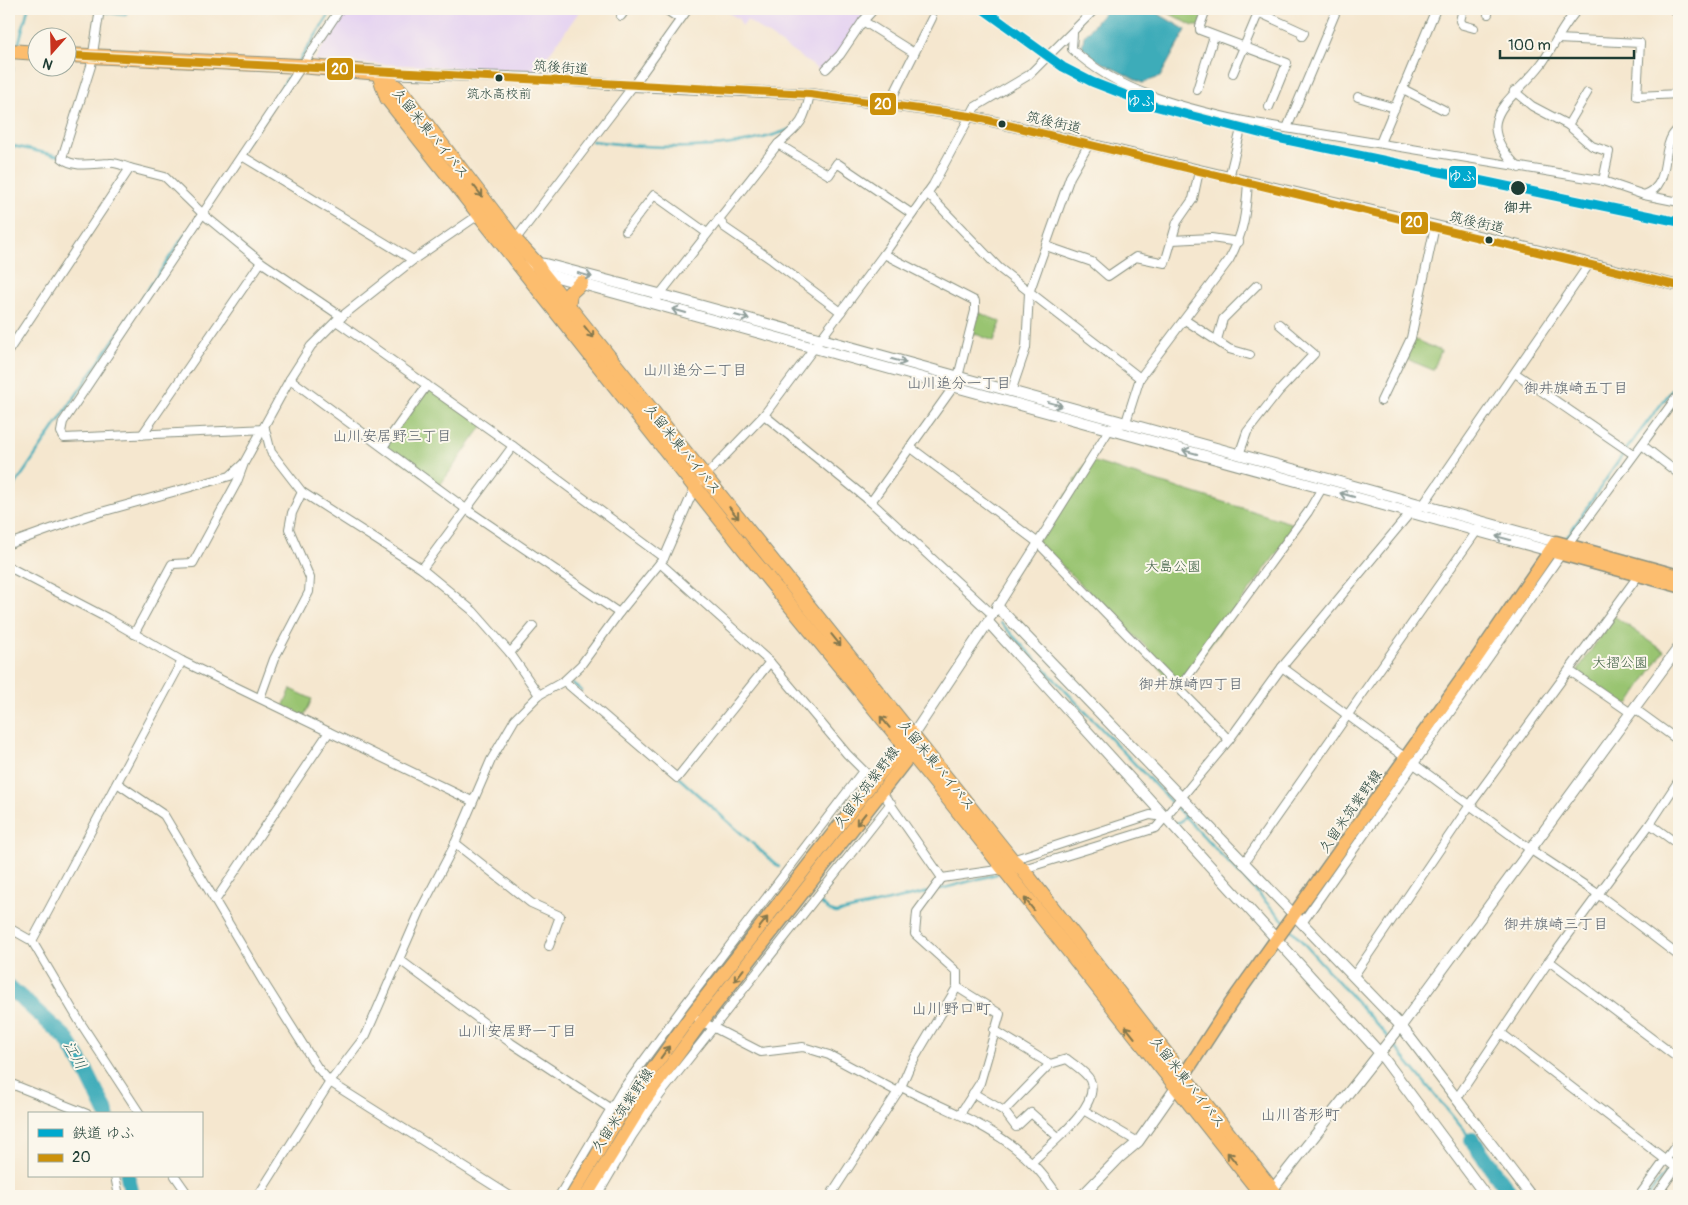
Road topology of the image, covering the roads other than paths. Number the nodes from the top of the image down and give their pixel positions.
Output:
1 (100, 9) edge
2 (340, 9) edge
3 (665, 9) edge
4 (688, 9) edge
5 (874, 9) edge
6 (1094, 9) edge
7 (1206, 9) edge
8 (1336, 9) edge
9 (1436, 9) edge
10 (1463, 9) edge
11 (1578, 9) edge
12 (1259, 10) edge
13 (932, 18) dead end
14 (680, 19) junction
15 (863, 21) junction
16 (1474, 28) dead end
17 (1073, 33) junction
18 (1214, 36) junction
19 (1302, 36) dead end
20 (1557, 39) junction
21 (1244, 47) junction
22 (9, 51) edge
23 (28, 52) edge
24 (914, 53) junction
25 (78, 55) edge
26 (92, 56) junction
27 (300, 66) junction
28 (826, 69) dead end
29 (1234, 73) dead end
30 (379, 74) junction
31 (634, 86) junction
32 (1402, 89) junction
33 (1196, 90) dead end
34 (1514, 91) junction
35 (1587, 93) dead end
36 (810, 94) junction
37 (1679, 94) edge
38 (1358, 97) dead end
39 (889, 104) junction
40 (1270, 107) dead end
41 (1394, 108) junction
42 (1444, 110) dead end
43 (970, 116) junction
44 (1243, 122) junction
45 (1568, 125) junction
46 (1679, 127) edge
47 (1287, 128) junction
48 (1380, 143) junction
49 (778, 144) junction
50 (1089, 144) junction
51 (242, 156) junction
52 (130, 168) junction
53 (1519, 168) junction
54 (1199, 171) junction
55 (1229, 178) junction
56 (1603, 181) junction
57 (1248, 182) junction
58 (927, 194) junction
59 (1644, 195) junction
60 (1679, 202) edge
61 (485, 210) junction
62 (912, 214) junction
63 (204, 215) junction
64 (719, 218) junction
65 (1435, 226) junction
66 (626, 230) dead end
67 (707, 233) junction
68 (515, 240) junction
69 (1172, 240) junction
70 (1239, 242) junction
71 (1046, 246) junction
72 (884, 254) junction
73 (413, 260) junction
74 (262, 262) junction
75 (1590, 263) junction
76 (538, 267) junction
77 (524, 271) junction
78 (581, 283) junction
79 (1256, 284) dead end
80 (1679, 286) edge
81 (1029, 293) junction
82 (659, 294) junction
83 (653, 303) junction
84 (568, 306) junction
85 (841, 312) junction
86 (339, 319) junction
87 (1185, 320) junction
88 (1279, 324) dead end
89 (1217, 340) junction
90 (818, 343) junction
91 (9, 350) edge
92 (1250, 355) dead end
93 (1515, 373) junction
94 (1140, 378) junction
95 (290, 379) junction
96 (956, 382) junction
97 (427, 385) junction
98 (1011, 392) junction
99 (1679, 394) edge
100 (1381, 401) dead end
101 (764, 415) junction
102 (1126, 422) junction
103 (265, 428) junction
104 (1108, 430) junction
105 (142, 435) junction
106 (1642, 444) junction
107 (513, 446) junction
108 (383, 448) junction
109 (910, 448) junction
110 (1633, 454) junction
111 (1239, 455) junction
112 (244, 463) junction
113 (1679, 474) edge
114 (705, 476) junction
115 (695, 487) junction
116 (1322, 488) junction
117 (302, 492) junction
118 (871, 502) junction
119 (1423, 505) junction
120 (466, 510) junction
121 (1410, 513) junction
122 (1479, 526) junction
123 (1038, 542) junction
124 (9, 544) edge
125 (1559, 548) junction
126 (662, 561) junction
127 (9, 567) edge
128 (422, 569) junction
129 (1638, 576) junction
130 (1679, 576) edge
131 (1679, 586) edge
132 (619, 612) junction
133 (992, 614) junction
134 (533, 626) dead end
135 (134, 634) junction
136 (1679, 647) edge
137 (510, 653) junction
138 (182, 661) junction
139 (770, 662) junction
140 (1282, 667) junction
141 (1570, 671) junction
142 (564, 681) junction
143 (1179, 688) junction
144 (539, 694) junction
145 (260, 698) junction
146 (1633, 711) junction
147 (1347, 715) junction
148 (329, 732) junction
149 (1229, 740) junction
150 (1679, 741) edge
151 (909, 744) junction
152 (1410, 761) junction
153 (863, 771) junction
154 (1679, 780) edge
155 (874, 781) junction
156 (117, 783) junction
157 (882, 792) junction
158 (1183, 797) junction
159 (472, 801) junction
160 (891, 803) junction
161 (1470, 805) junction
162 (1164, 817) junction
163 (1650, 824) junction
164 (455, 843) junction
165 (1679, 845) edge
166 (1531, 850) junction
167 (1243, 864) junction
168 (1012, 867) junction
169 (942, 878) junction
170 (1598, 894) junction
171 (215, 901) junction
172 (1298, 920) junction
173 (9, 928) edge
174 (1279, 938) junction
175 (32, 941) junction
176 (549, 946) dead end
177 (1679, 956) edge
178 (400, 960) junction
179 (1549, 961) junction
180 (1353, 977) junction
181 (957, 987) junction
182 (692, 1014) junction
183 (1401, 1026) junction
184 (714, 1030) junction
185 (994, 1030) junction
186 (1501, 1033) junction
187 (1379, 1052) junction
188 (1679, 1059) edge
189 (1050, 1064) junction
190 (1184, 1076) junction
191 (330, 1082) junction
192 (9, 1083) edge
193 (899, 1089) junction
194 (1175, 1089) junction
195 (973, 1093) junction
196 (1457, 1098) junction
197 (611, 1109) junction
198 (1004, 1111) junction
199 (1084, 1111) junction
200 (82, 1112) edge
201 (139, 1112) edge
202 (960, 1114) junction
203 (1058, 1137) junction
204 (1679, 1141) edge
205 (1138, 1142) junction
206 (1665, 1160) junction
207 (1032, 1162) junction
208 (1677, 1170) edge
209 (115, 1178) edge
210 (176, 1178) edge
211 (1271, 1194) edge
212 (119, 1196) edge
213 (188, 1196) edge
214 (258, 1196) edge
215 (510, 1196) edge
216 (559, 1196) edge
217 (572, 1196) edge
218 (586, 1196) edge
219 (597, 1196) edge
220 (830, 1196) edge
221 (1058, 1196) edge
222 (1082, 1196) edge
223 (1486, 1196) edge
224 (1531, 1196) edge
225 (1640, 1196) edge
226 (1656, 1196) edge

1 - 26 street
2 - 27 street
3 - 14 street
4 - 14 street
5 - 15 street
6 - 17 street
7 - 18 street
8 - 47 street
9 - 32 street
10 - 16 street
11 - 20 street
12 - 19 street
12 - 21 street
13 - 24 street
14 - 31 street
15 - 24 street
15 - 28 street
17 - 43 street
17 - 44 street
18 - 21 street
18 - 33 street
20 - 34 street
20 - 37 street
21 - 29 street
21 - 40 street
22 - 23 highway
24 - 39 street
25 - 26 highway
26 - 27 highway
26 - 52 street
27 - 30 highway
27 - 51 street
30 - 31 street, 筑後街道
30 - 61 highway, 久留米東バイパス
31 - 36 street, 筑後街道
31 - 68 street
32 - 41 street
32 - 42 street
34 - 45 street
34 - 53 street
35 - 45 street
36 - 39 street, 筑後街道
36 - 49 street
38 - 41 street
39 - 43 street, 筑後街道
41 - 48 street
43 - 50 street, 筑後街道
43 - 58 street
44 - 47 street
44 - 55 street
45 - 56 street
46 - 59 street
47 - 48 street
48 - 53 street
49 - 62 street
49 - 64 street
50 - 54 street, 筑後街道
50 - 71 street
51 - 63 street
51 - 73 street
52 - 63 street
52 - 91 street
53 - 56 street
54 - 55 street, 筑後街道
54 - 69 street
55 - 57 street, 筑後街道
56 - 59 street
57 - 65 street, 筑後街道
57 - 70 street
58 - 62 street
58 - 81 street
59 - 60 street
61 - 68 highway, 久留米東バイパス
61 - 73 street
61 - 77 highway, 久留米東バイパス
62 - 72 street
63 - 74 street
63 - 105 street
64 - 67 street
64 - 85 street
65 - 75 street, 筑後街道
65 - 100 street
66 - 67 street
67 - 82 street
68 - 76 highway, 久留米東バイパス
69 - 70 street
69 - 71 street
70 - 87 street
71 - 81 street
72 - 85 street
72 - 96 street
73 - 86 street
74 - 86 street
74 - 105 street
75 - 80 street, 筑後街道
75 - 93 street
76 - 77 street
76 - 78 street
76 -> 82 street
76 - 84 highway, 久留米東バイパス
77 - 115 highway, 久留米東バイパス
78 - 83 street
78 - 84 highway
79 - 89 street
81 - 94 street
81 - 98 street
82 - 83 street
82 -> 90 street
90 -> 83 street
84 -> 114 highway, 久留米東バイパス
85 - 90 street
86 - 95 street
86 - 97 street
87 - 89 street
87 - 94 street
88 - 111 street
89 - 92 street
90 - 96 street
90 - 101 street
93 - 110 street
93 - 119 street
94 - 102 street
95 - 103 street
95 - 108 street
96 - 98 street
96 - 104 street
96 - 109 street
97 - 107 street
97 - 108 street
98 -> 102 street
99 - 106 street
101 - 114 street
101 - 118 street
102 - 104 street
102 - 111 street
103 - 105 street
103 - 112 street
103 - 117 street
116 -> 104 street
104 - 123 street
106 - 110 street
106 - 113 street
107 - 120 street
107 - 126 street
108 - 120 street
109 - 118 street
109 - 123 street
110 - 125 street
111 - 119 street
112 - 124 street
112 - 135 street
114 - 115 street
114 -> 151 highway, 久留米東バイパス
115 - 126 street
151 -> 115 highway, 久留米東バイパス
121 -> 116 street
116 - 143 street
117 - 128 street
117 - 145 street
118 - 133 street
119 - 121 street
119 - 122 street
120 - 128 street
120 - 132 street
121 - 122 street
121 - 140 street
122 - 125 street
122 - 147 street
123 - 133 street
123 - 143 street
125 - 129 main road
125 - 130 main road
125 - 152 main road, 久留米筑紫野線
126 - 132 street
126 - 139 street
127 - 135 street
128 - 137 street
129 - 131 main road
129 - 141 street
132 - 142 street
133 - 151 street
133 - 158 street
133 - 162 street
134 - 137 street
135 - 138 street
136 - 146 street
137 - 144 street
138 - 145 street
138 - 156 street
139 - 142 street
139 - 153 street
140 - 147 street
140 - 149 street
141 - 146 street
141 - 161 street
142 - 144 street
143 - 149 street
144 - 159 street
145 - 148 street
146 - 150 street
146 - 166 street
147 - 152 street
147 - 167 street
148 - 159 street
148 - 171 street
149 - 158 street
151 - 155 main road, 久留米筑紫野線
151 - 157 main road, 久留米筑紫野線
151 - 168 highway, 久留米東バイパス
151 - 168 highway, 久留米東バイパス
152 - 161 street
152 - 172 main road, 久留米筑紫野線
153 - 155 street
153 - 182 street
154 - 163 street
182 -> 155 main road, 久留米筑紫野線
156 - 171 street
156 - 175 street
157 - 160 street
157 -> 182 main road, 久留米筑紫野線
158 - 162 street
158 - 167 street
159 - 164 street
160 - 169 street
160 - 184 street
161 - 166 street
161 - 180 street
162 - 168 street
162 - 168 street
162 - 174 street
163 - 165 street
163 - 170 street
164 - 176 street
164 - 178 street
166 - 170 street
166 - 183 street
167 - 172 street
168 - 169 street
168 - 190 highway, 久留米東バイパス
194 -> 168 highway, 久留米東バイパス
169 - 181 street
170 - 177 street
170 - 179 street
171 - 191 street
172 - 174 main road, 久留米筑紫野線
172 - 180 street
173 - 175 street
174 - 187 street
174 - 190 main road, 久留米筑紫野線
175 - 201 street
178 - 191 street
178 - 197 street
179 - 186 street
179 - 188 street
180 - 183 street
181 - 185 street
181 - 193 street
182 - 184 street
182 - 197 street
217 -> 182 main road, 久留米筑紫野線
182 - 218 main road, 久留米筑紫野線
183 - 187 street
183 - 196 street
184 - 193 street
184 - 219 street
185 - 189 street
185 - 195 street
186 - 196 street
186 - 206 street
187 - 211 street
187 - 223 street
189 - 198 street
189 - 199 street
190 - 194 main road, 久留米筑紫野線
190 - 211 highway, 久留米東バイパス
191 - 214 street
191 - 215 street
192 - 200 street
193 - 202 street
193 - 220 street
194 - 205 street
211 -> 194 highway, 久留米東バイパス
195 - 198 street
195 - 202 street
196 - 224 street
197 - 216 street
198 - 203 street
199 - 203 street
199 - 205 street
202 - 207 street
203 - 207 street
204 - 206 street
205 - 222 street
206 - 208 street
206 - 225 street
207 - 221 street
208 - 226 street
209 - 212 street
210 - 213 street

